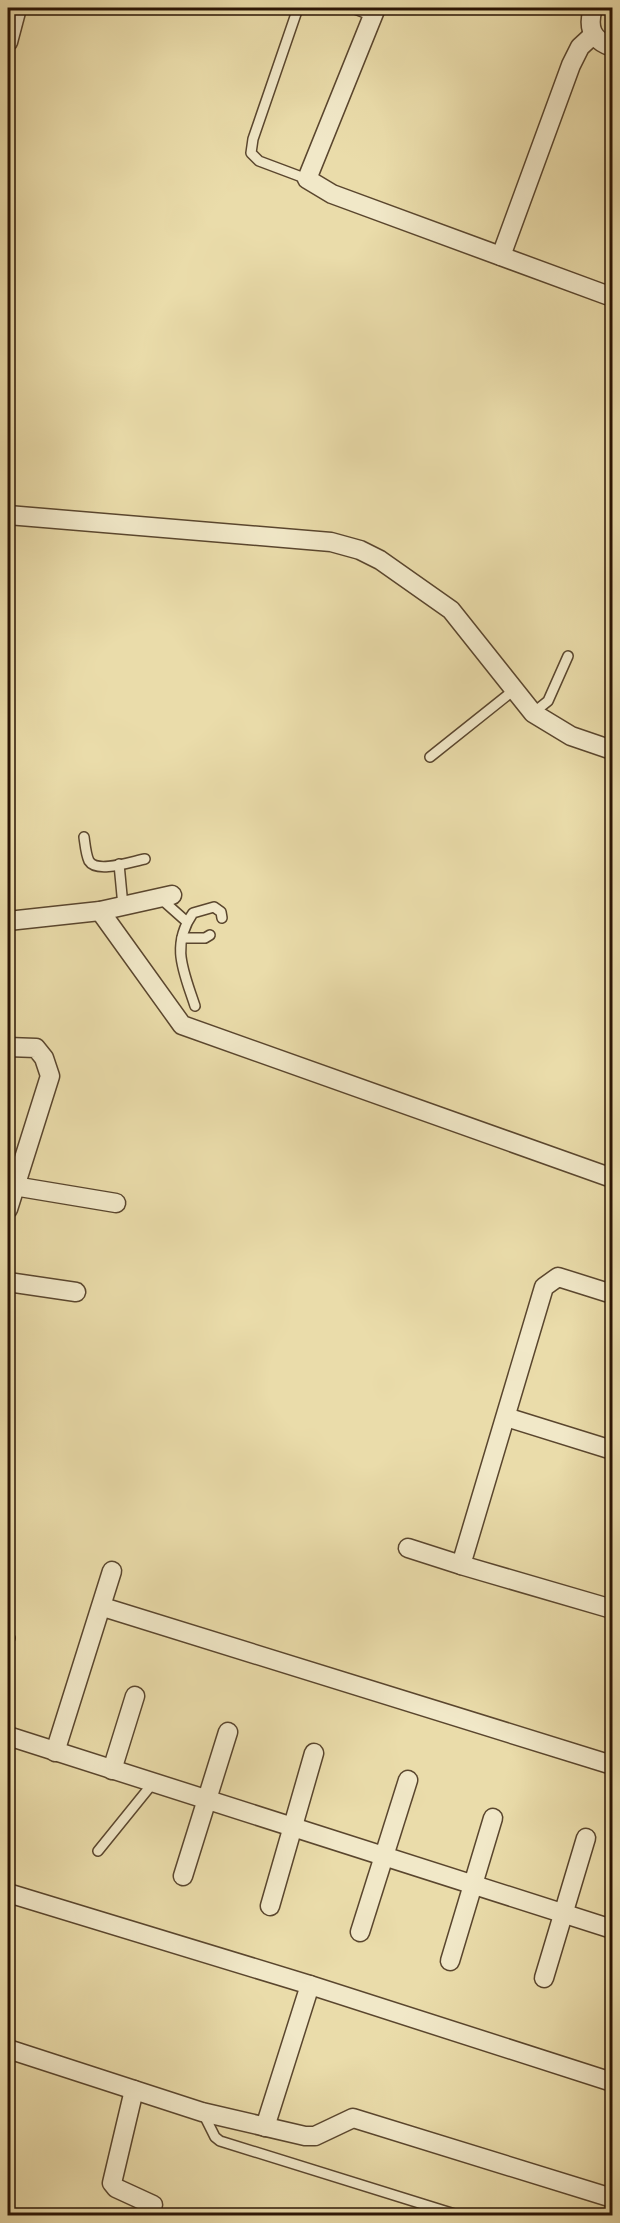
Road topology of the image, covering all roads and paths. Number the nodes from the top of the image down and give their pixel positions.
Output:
1 (16, 8) edge
2 (298, 8) edge
3 (352, 8) edge
4 (593, 8) edge
5 (375, 12) edge
6 (593, 35) junction
7 (8, 42) edge
8 (612, 47) edge
9 (307, 179) junction
10 (501, 256) junction
11 (612, 297) edge
12 (8, 515) edge
13 (568, 656) dead end
14 (514, 690) junction
15 (533, 713) junction
16 (612, 750) edge
17 (430, 757) dead end
18 (84, 837) dead end
19 (145, 859) dead end
20 (119, 864) junction
21 (166, 896) joint
22 (123, 906) junction
23 (100, 911) junction
24 (222, 918) dead end
25 (8, 921) edge
26 (187, 922) junction
27 (210, 935) dead end
28 (182, 938) junction
29 (195, 1006) dead end
30 (8, 1047) edge
31 (612, 1178) edge
32 (14, 1186) junction
33 (117, 1203) dead end
34 (8, 1209) edge
35 (8, 1282) edge
36 (76, 1292) dead end
37 (612, 1294) edge
38 (506, 1417) junction
39 (612, 1450) edge
40 (408, 1548) dead end
41 (461, 1565) junction
42 (112, 1571) dead end
43 (103, 1607) junction
44 (612, 1609) edge
45 (135, 1696) dead end
46 (228, 1732) dead end
47 (8, 1736) edge
48 (55, 1752) junction
49 (314, 1753) dead end
50 (612, 1765) edge
51 (112, 1770) junction
52 (408, 1780) dead end
53 (153, 1783) junction
54 (206, 1800) junction
55 (493, 1818) dead end
56 (291, 1827) junction
57 (586, 1838) dead end
58 (98, 1851) dead end
59 (383, 1856) junction
60 (183, 1876) dead end
61 (474, 1885) junction
62 (8, 1893) edge
63 (270, 1906) dead end
64 (565, 1914) junction
65 (612, 1929) edge
66 (360, 1932) dead end
67 (450, 1961) dead end
68 (544, 1978) dead end
69 (310, 1985) junction
70 (8, 2049) edge
71 (612, 2082) edge
72 (134, 2090) junction
73 (202, 2112) junction
74 (265, 2127) junction
75 (612, 2198) edge
76 (153, 2205) dead end
77 (461, 2216) edge

1 - 7 street
2 - 9 lane
3 - 5 lane
4 - 6 street
5 - 9 street
6 - 8 street
6 - 10 street
9 - 10 street
10 - 11 street
12 - 14 street
13 - 15 lane
14 - 15 street
14 - 17 lane
15 - 16 street
18 - 20 lane
19 - 20 lane
20 - 22 lane
21 - 22 street
21 - 26 lane
22 - 23 street
23 - 25 street
23 - 31 street
24 - 26 lane
26 - 28 lane
27 - 28 lane
28 - 29 lane
30 - 32 street
32 - 33 street
32 - 34 street
35 - 36 street
37 - 38 street
38 - 39 street
38 - 41 street
40 - 41 street
41 - 44 street
42 - 43 street
43 - 48 street
43 - 50 street
45 - 51 street
46 - 54 street
47 - 48 street
48 - 51 street
49 - 56 street
51 - 53 street
52 - 59 street
53 - 54 street
53 - 58 lane
54 - 56 street
54 - 60 street
55 - 61 street
56 - 59 street
56 - 63 street
57 - 64 street
59 - 61 street
59 - 66 street
61 - 64 street
61 - 67 street
62 - 69 street
64 - 65 street
64 - 68 street
69 - 71 street
69 - 74 street
70 - 72 street
72 - 73 street
72 - 76 street
73 - 74 street
73 - 77 lane
74 - 75 street

